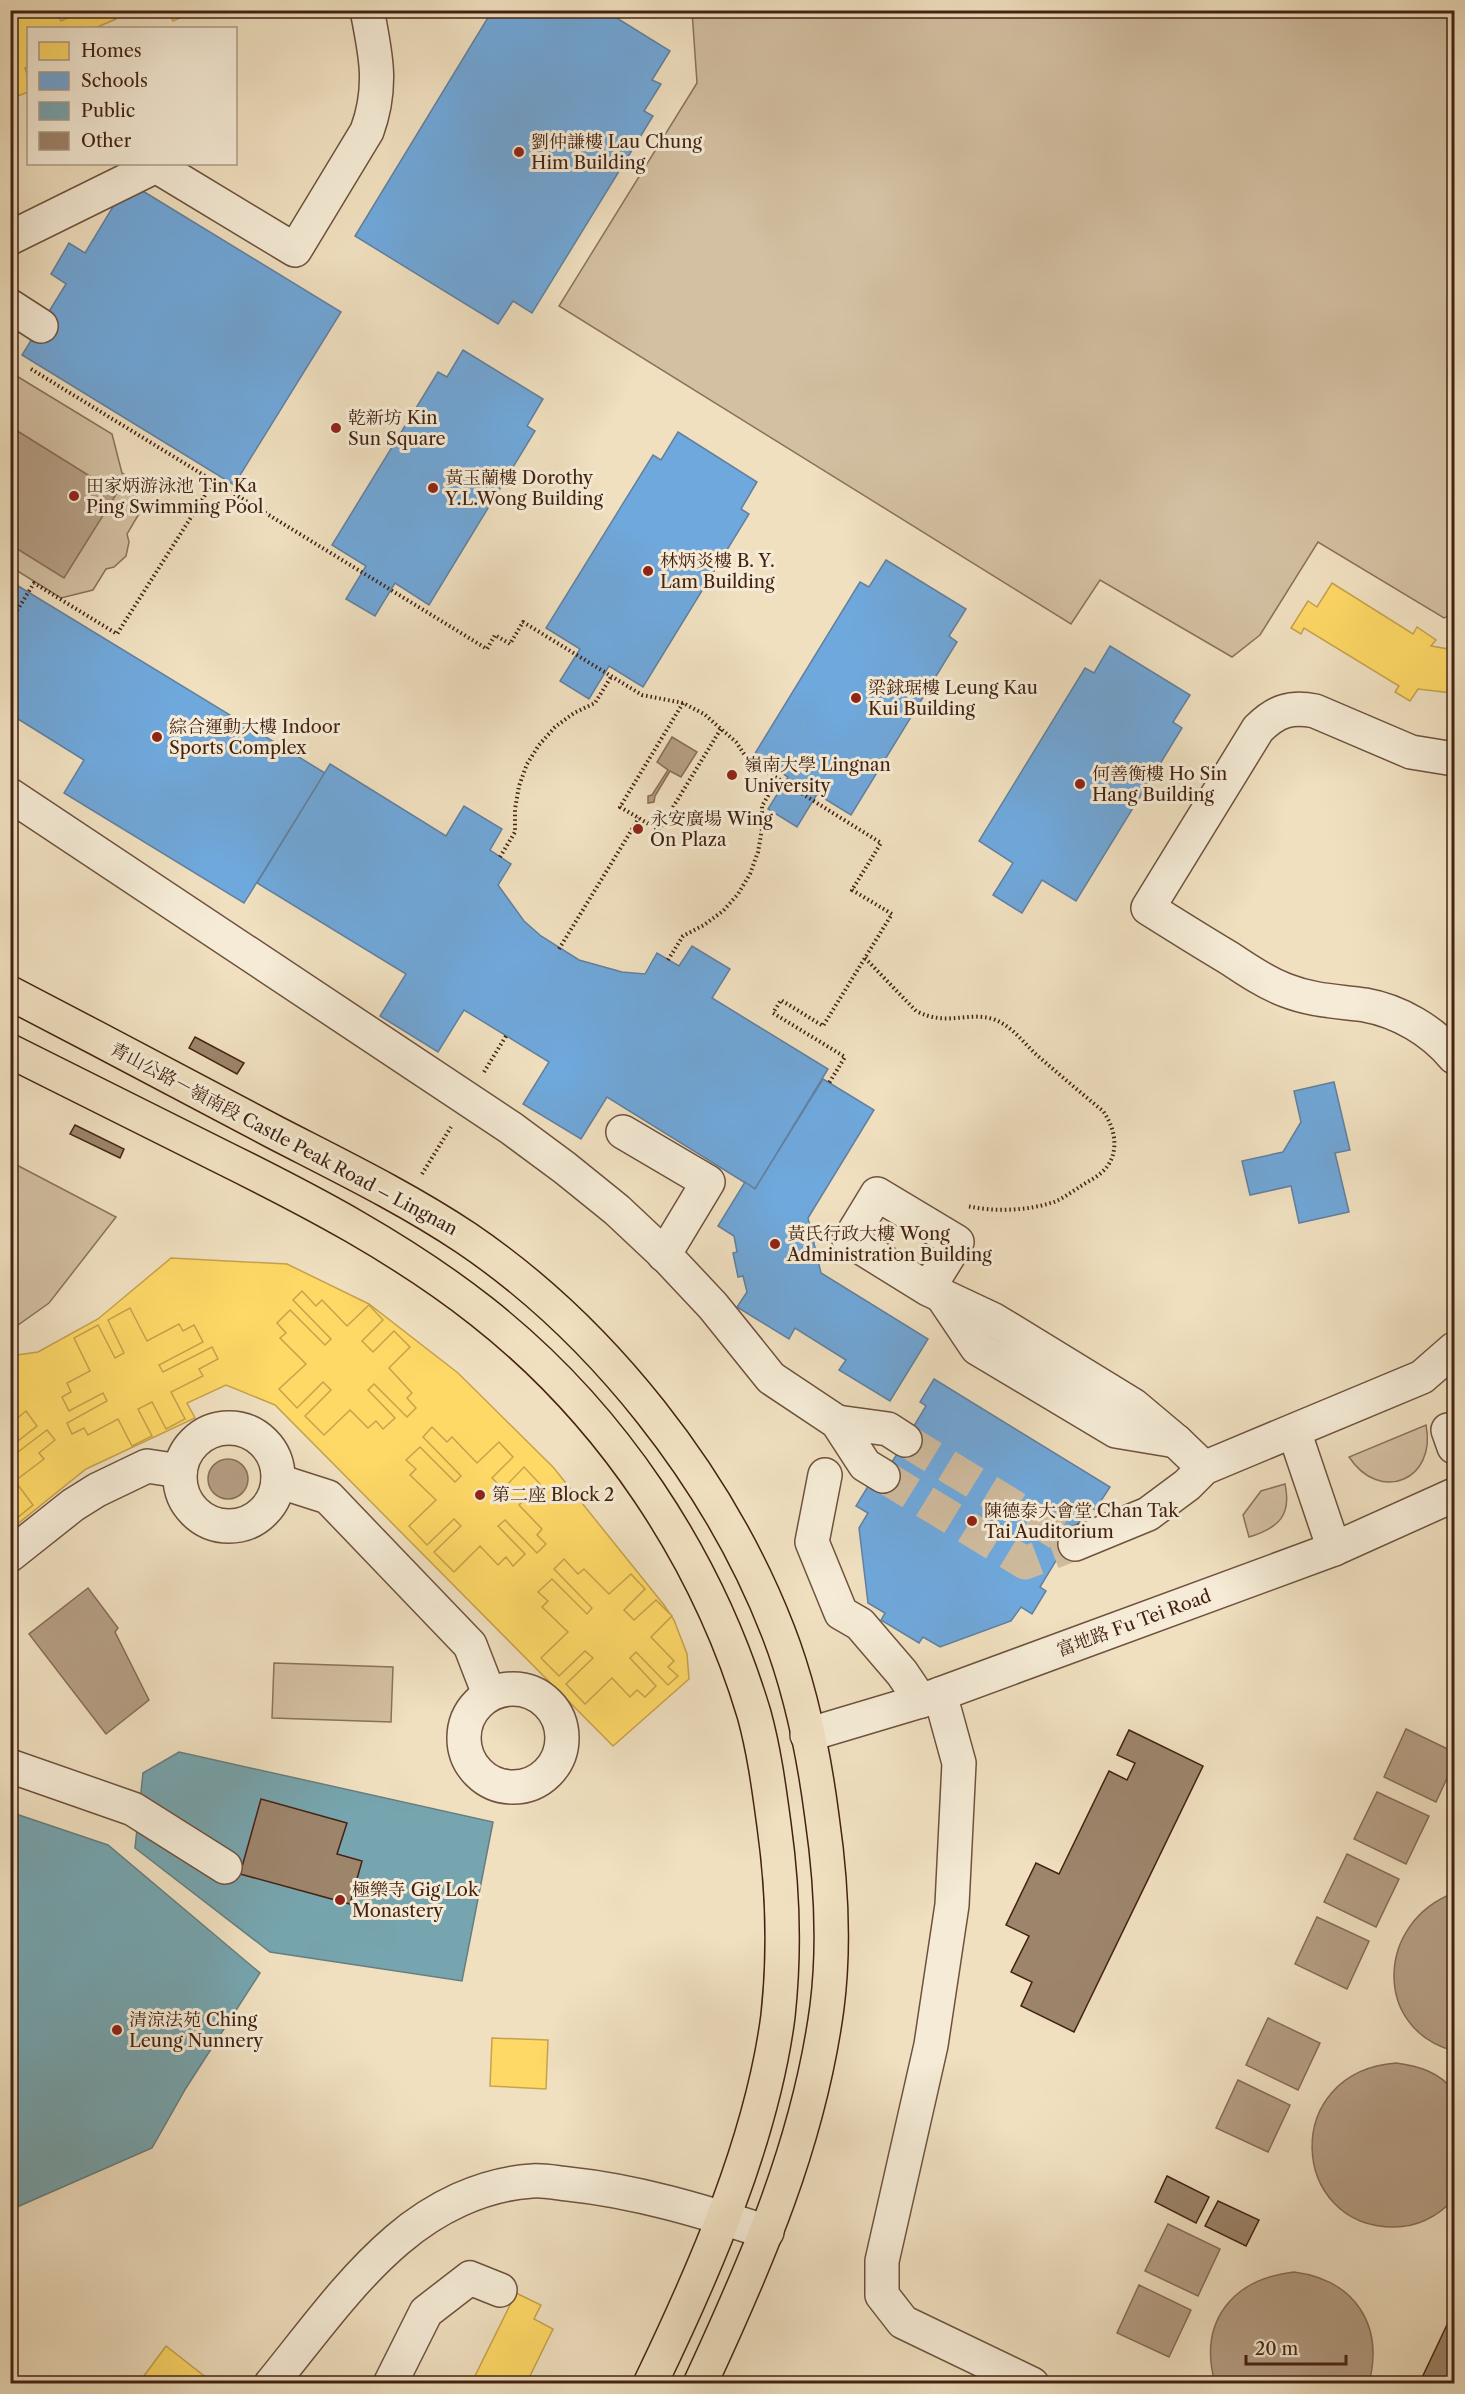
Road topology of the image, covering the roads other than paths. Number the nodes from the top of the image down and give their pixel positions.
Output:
1 (367, 10) edge
2 (10, 237) edge
3 (10, 306) edge
4 (41, 326) dead end
5 (1455, 759) edge
6 (10, 795) edge
7 (10, 993) edge
8 (10, 1051) edge
9 (1455, 1057) edge
10 (623, 1132) dead end
11 (664, 1254) junction
12 (935, 1292) dead end
13 (1455, 1349) edge
14 (837, 1422) junction
15 (1294, 1431) junction
16 (905, 1440) tunnel mouth
17 (1204, 1468) junction
18 (180, 1471) junction
19 (825, 1475) dead end
20 (883, 1476) tunnel mouth
21 (278, 1481) junction
22 (1455, 1495) edge
23 (1075, 1544) dead end
24 (1334, 1549) junction
25 (10, 1555) edge
26 (489, 1694) dead end
27 (931, 1698) junction
28 (807, 1735) junction
29 (10, 1766) edge
30 (225, 1867) dead end
31 (723, 2217) junction
32 (767, 2232) junction
33 (500, 2290) dead end
34 (1027, 2383) edge
35 (271, 2384) edge
36 (390, 2384) edge
37 (650, 2384) edge
38 (700, 2384) edge

1 - 2 street
3 - 4 street
5 - 9 street
6 - 11 street
7 - 28 main road, 青山公路－嶺南段 Castle Peak Road – Lingnan
8 - 31 main road
10 - 11 street
11 - 14 street
12 - 17 street
13 - 15 street
14 - 16 street
14 - 20 street
15 - 17 street
15 - 24 street
17 - 23 street
18 - 21 street
18 - 21 street
18 - 25 street
19 - 27 street
21 - 26 street
22 - 24 street, 富地路 Fu Tei Road
24 - 27 street, 富地路 Fu Tei Road
27 - 28 street, 富地路 Fu Tei Road
27 - 34 street
28 - 32 main road, 青山公路－嶺南段 Castle Peak Road – Lingnan
29 - 30 street
31 - 32 street
31 - 35 street
31 - 37 main road
32 - 38 main road, 青山公路－嶺南段 Castle Peak Road – Lingnan
33 - 36 street

